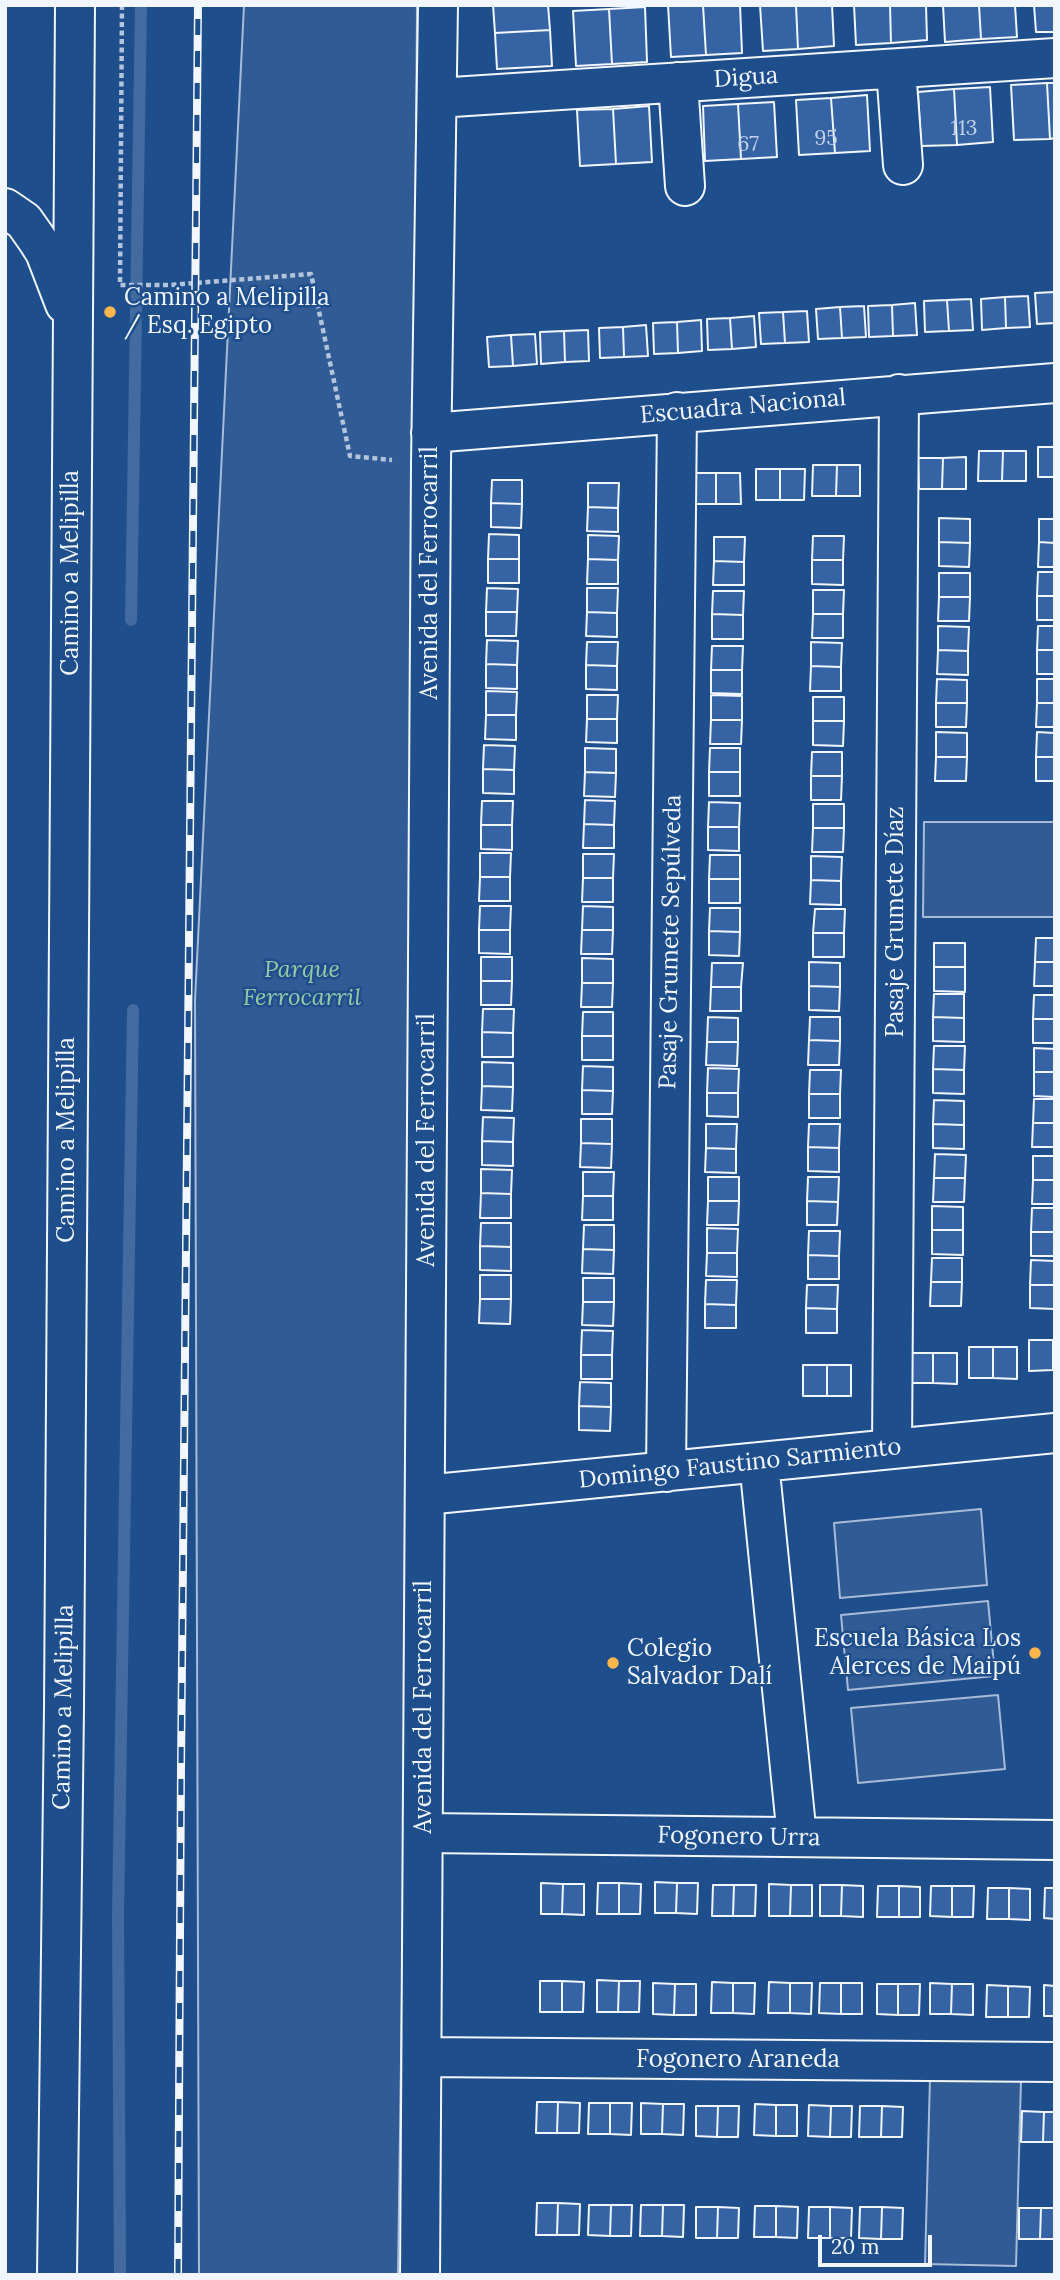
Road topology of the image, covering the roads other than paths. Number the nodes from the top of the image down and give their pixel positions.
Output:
1 (75, 5) edge
2 (438, 5) edge
3 (1055, 58) edge
4 (896, 69) junction
5 (678, 82) junction
6 (437, 98) junction
7 (903, 165) dead end
8 (685, 186) dead end
9 (5, 208) edge
10 (73, 325) junction
11 (1055, 383) edge
12 (899, 394) junction
13 (677, 412) junction
14 (431, 448) junction
15 (1055, 1433) edge
16 (892, 1449) junction
17 (758, 1462) junction
18 (666, 1472) junction
19 (425, 1495) junction
20 (424, 1833) junction
21 (797, 1837) junction
22 (1055, 1840) edge
23 (422, 2057) junction
24 (1055, 2062) edge
25 (57, 2275) edge
26 (419, 2275) edge

1 - 10 street, Camino a Melipilla
2 - 6 street, Avenida del Ferrocarril
3 - 4 street, Digua
4 - 5 street, Digua
4 - 7 street
5 - 6 street, Digua
5 - 8 street
6 - 14 street, Avenida del Ferrocarril
9 - 10 street
10 - 25 street, Camino a Melipilla
11 - 12 street, Escuadra Nacional
12 - 13 street, Escuadra Nacional
12 - 16 street, Pasaje Grumete Díaz
13 - 14 street, Escuadra Nacional
13 - 18 street, Pasaje Grumete Sepúlveda
14 - 19 street, Avenida del Ferrocarril
15 - 16 street, Domingo Faustino Sarmiento
16 - 17 street, Domingo Faustino Sarmiento
17 - 18 street, Domingo Faustino Sarmiento
17 - 21 street
18 - 19 street, Domingo Faustino Sarmiento
19 - 20 street, Avenida del Ferrocarril
20 - 21 street, Fogonero Urra
20 - 23 street, Avenida del Ferrocarril
21 - 22 street, Fogonero Urra
23 - 24 street, Fogonero Araneda
23 - 26 street, Avenida del Ferrocarril

